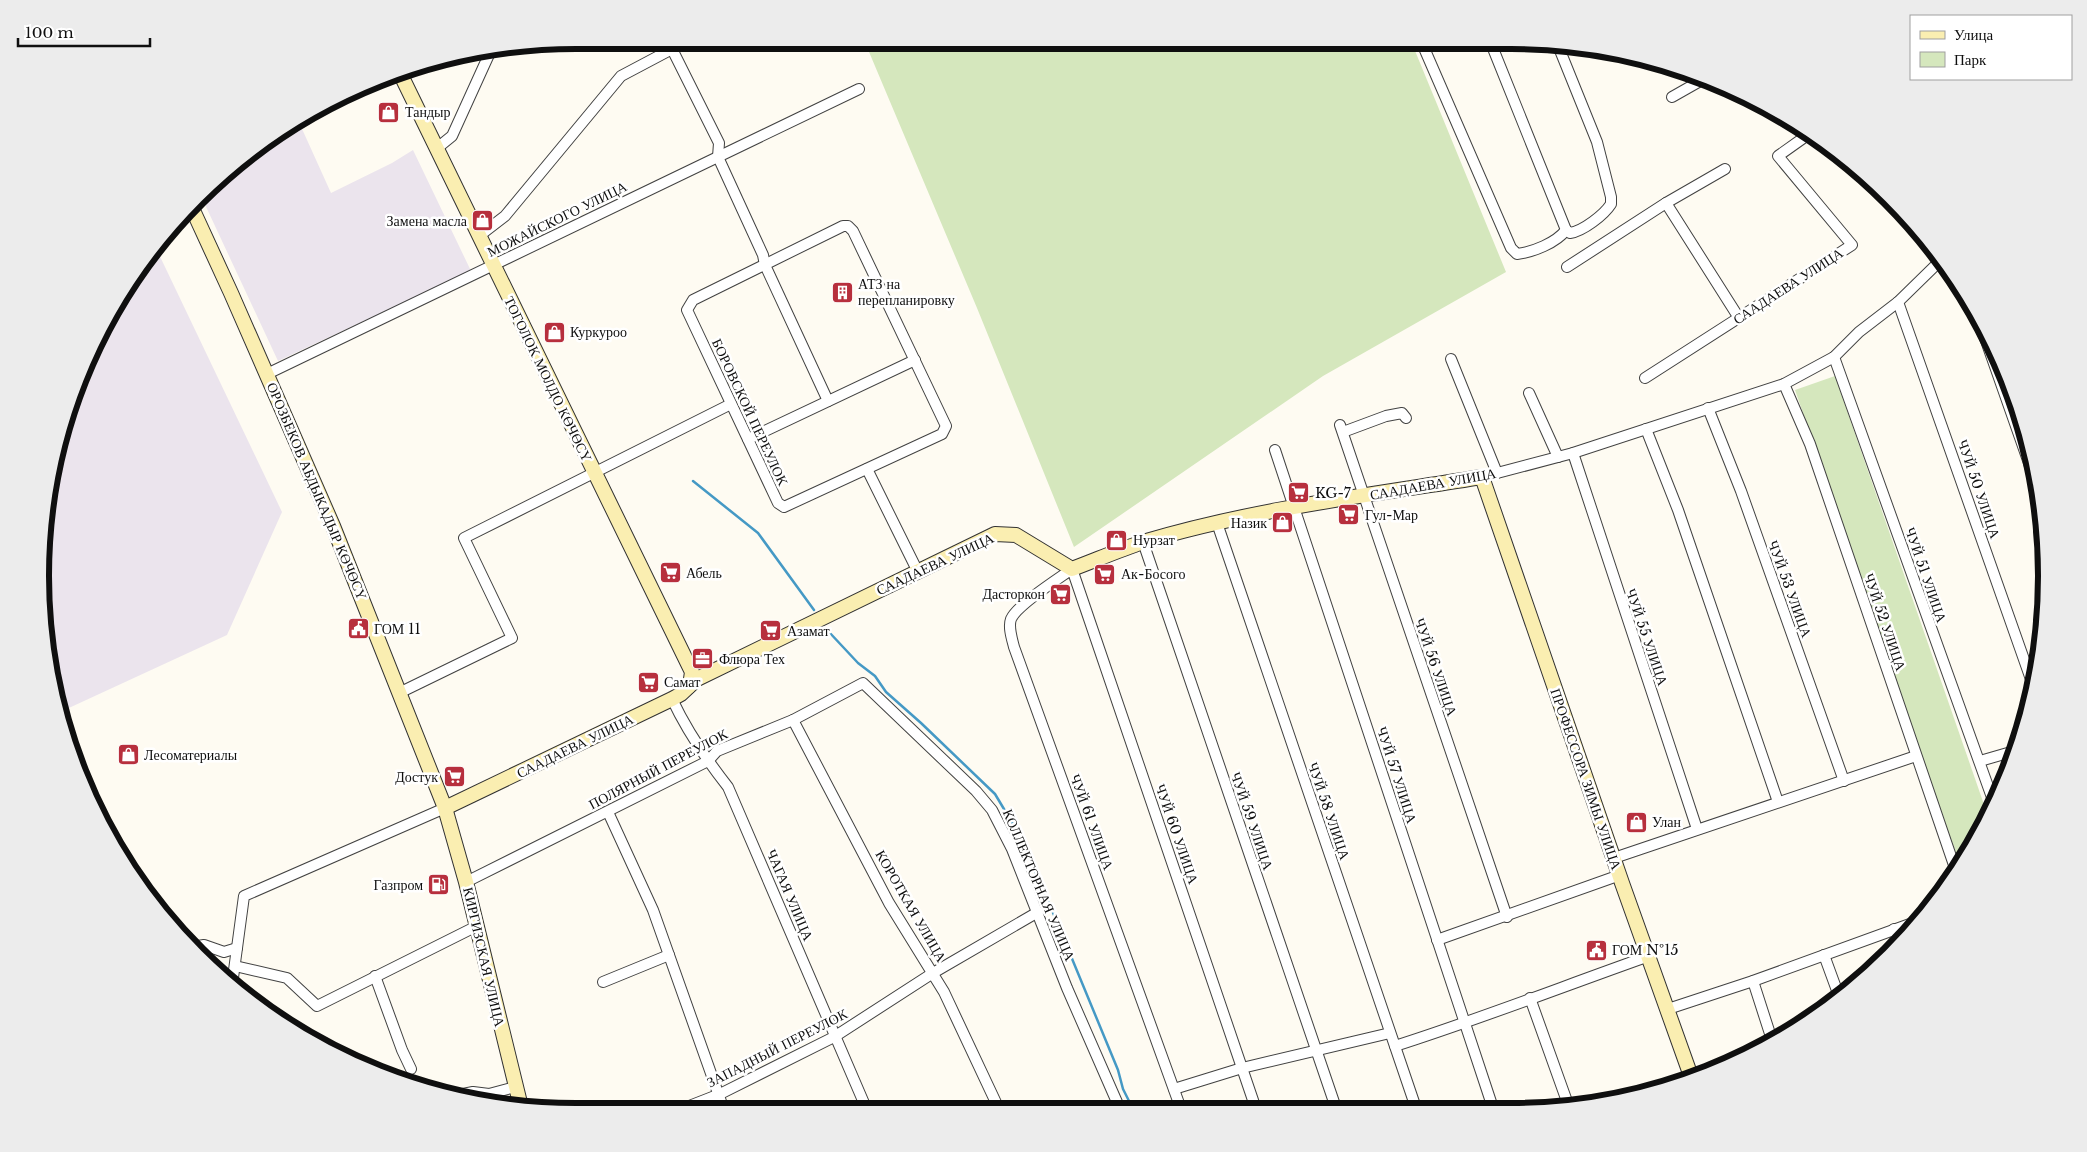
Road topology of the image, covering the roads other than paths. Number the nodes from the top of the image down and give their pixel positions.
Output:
1 (672, 49) joint
2 (1424, 49) edge
3 (1493, 49) edge
4 (1560, 51) edge
5 (488, 56) edge
6 (403, 78) edge
7 (1696, 83) edge
8 (859, 89) dead end
9 (1672, 96) dead end
10 (1804, 138) edge
11 (436, 149) junction
12 (718, 157) junction
13 (1725, 169) dead end
14 (1666, 203) junction
15 (193, 213) edge
16 (1566, 230) junction
17 (479, 236) junction
18 (493, 265) junction
19 (764, 265) junction
20 (1936, 265) edge
21 (1568, 267) dead end
22 (1898, 302) junction
23 (1738, 318) junction
24 (1834, 357) junction
25 (1451, 359) dead end
26 (915, 360) junction
27 (1997, 371) edge
28 (267, 374) junction
29 (1645, 378) dead end
30 (1784, 384) junction
31 (1529, 394) dead end
32 (828, 401) junction
33 (731, 404) junction
34 (1708, 408) junction
35 (1406, 418) dead end
36 (2015, 422) edge
37 (1646, 429) junction
38 (748, 439) junction
39 (1275, 450) dead end
40 (1573, 453) junction
41 (1558, 457) junction
42 (867, 469) junction
43 (594, 472) junction
44 (1497, 473) junction
45 (1482, 477) junction
46 (1364, 496) junction
47 (1294, 508) junction
48 (1217, 523) junction
49 (1143, 542) junction
50 (1072, 569) junction
51 (918, 572) junction
52 (2029, 674) edge
53 (863, 683) joint
54 (688, 687) junction
55 (399, 693) junction
56 (672, 699) junction
57 (793, 720) junction
58 (2007, 753) edge
59 (1916, 756) junction
60 (708, 761) junction
61 (1980, 761) junction
62 (1844, 781) junction
63 (1991, 794) edge
64 (1778, 802) junction
65 (445, 808) junction
66 (608, 812) junction
67 (1697, 829) junction
68 (1614, 858) junction
69 (1953, 863) edge
70 (1620, 875) junction
71 (466, 882) junction
72 (1038, 912) junction
73 (1506, 917) junction
74 (1906, 925) edge
75 (477, 926) junction
76 (1894, 929) junction
77 (1896, 935) edge
78 (1437, 940) junction
79 (200, 946) edge
80 (237, 948) junction
81 (669, 955) junction
82 (1824, 955) junction
83 (1649, 956) junction
84 (235, 966) junction
85 (933, 973) junction
86 (233, 976) edge
87 (376, 976) junction
88 (1753, 981) junction
89 (603, 982) dead end
90 (1836, 991) edge
91 (1530, 998) junction
92 (1668, 1009) junction
93 (1464, 1024) junction
94 (1390, 1033) junction
95 (1770, 1035) edge
96 (834, 1037) junction
97 (1395, 1046) junction
98 (1316, 1050) junction
99 (1242, 1068) junction
100 (412, 1069) dead end
101 (1689, 1072) edge
102 (515, 1087) junction
103 (1174, 1089) junction
104 (471, 1092) edge
105 (720, 1094) junction
106 (519, 1100) edge
107 (1566, 1100) edge
108 (697, 1103) edge
109 (722, 1103) edge
110 (863, 1103) edge
111 (996, 1103) edge
112 (1117, 1103) edge
113 (1179, 1103) edge
114 (1254, 1103) edge
115 (1334, 1103) edge
116 (1414, 1103) edge
117 (1492, 1103) edge

1 - 12 street
1 - 17 street
2 - 16 street
3 - 16 street
4 - 16 street
5 - 11 street
6 - 11 street, ТОГОЛОК МОЛДО КӨЧӨСҮ
7 - 9 street
8 - 12 street, МОЖАЙСКОГО УЛИЦА
10 - 23 street, СААДАЕВА УЛИЦА
11 - 17 street, ТОГОЛОК МОЛДО КӨЧӨСҮ
12 - 18 street, МОЖАЙСКОГО УЛИЦА
12 - 19 street
13 - 14 street
14 - 21 street
14 - 23 street
15 - 28 street, ОРОЗБЕКОВ АБДЫКАДЫР КӨЧӨСҮ
17 - 18 street, ТОГОЛОК МОЛДО КӨЧӨСҮ
18 - 28 street, МОЖАЙСКОГО УЛИЦА
18 - 43 street, ТОГОЛОК МОЛДО КӨЧӨСҮ
19 - 26 street, БОРОВСКОЙ ПЕРЕУЛОК
19 - 32 street
19 - 33 street, БОРОВСКОЙ ПЕРЕУЛОК
20 - 22 street, СААДАЕВА УЛИЦА
22 - 24 street, СААДАЕВА УЛИЦА
22 - 52 street, ЧУЙ 50 УЛИЦА
23 - 29 street, СААДАЕВА УЛИЦА
24 - 30 street, СААДАЕВА УЛИЦА
24 - 61 street, ЧУЙ 51 УЛИЦА
25 - 44 street
26 - 32 street
26 - 42 street, БОРОВСКОЙ ПЕРЕУЛОК
27 - 36 street
28 - 55 street, ОРОЗБЕКОВ АБДЫКАДЫР КӨЧӨСҮ
30 - 34 street, СААДАЕВА УЛИЦА
30 - 59 street, ЧУЙ 52 УЛИЦА
31 - 41 street
32 - 38 street
33 - 38 street, БОРОВСКОЙ ПЕРЕУЛОК
33 - 43 street
34 - 37 street, СААДАЕВА УЛИЦА
34 - 62 street, ЧУЙ 53 УЛИЦА
35 - 46 street, ЧУЙ 56 УЛИЦА
37 - 40 street, СААДАЕВА УЛИЦА
37 - 64 street
38 - 42 street, БОРОВСКОЙ ПЕРЕУЛОК
39 - 47 street, ЧУЙ 57 УЛИЦА
40 - 41 street, СААДАЕВА УЛИЦА
40 - 67 street, ЧУЙ 55 УЛИЦА
41 - 44 street, СААДАЕВА УЛИЦА
42 - 51 street
43 - 54 street, ТОГОЛОК МОЛДО КӨЧӨСҮ
43 - 55 street
44 - 45 street, СААДАЕВА УЛИЦА
45 - 46 street, СААДАЕВА УЛИЦА
45 - 68 street, ПРОФЕССОРА ЗИМЫ УЛИЦА
46 - 47 street, СААДАЕВА УЛИЦА
46 - 73 street, ЧУЙ 56 УЛИЦА
47 - 48 street, СААДАЕВА УЛИЦА
47 - 78 street, ЧУЙ 57 УЛИЦА
48 - 49 street, СААДАЕВА УЛИЦА
48 - 94 street, ЧУЙ 58 УЛИЦА
49 - 50 street, СААДАЕВА УЛИЦА
49 - 98 street, ЧУЙ 59 УЛИЦА
50 - 51 street, СААДАЕВА УЛИЦА
50 - 99 street, ЧУЙ 60 УЛИЦА
50 - 103 street, ЧУЙ 61 УЛИЦА
51 - 54 street, СААДАЕВА УЛИЦА
53 - 57 street, ПОЛЯРНЫЙ ПЕРЕУЛОК
53 - 72 street, КОЛЛЕКТОРНАЯ УЛИЦА
54 - 56 street, СААДАЕВА УЛИЦА
55 - 65 street, ОРОЗБЕКОВ АБДЫКАДЫР КӨЧӨСҮ
56 - 60 street, ЧАГАЯ УЛИЦА
56 - 65 street, СААДАЕВА УЛИЦА
57 - 60 street, ПОЛЯРНЫЙ ПЕРЕУЛОК
57 - 85 street, КОРОТКАЯ УЛИЦА
58 - 61 street
59 - 62 street
59 - 69 street, ЧУЙ 52 УЛИЦА
60 - 66 street, ПОЛЯРНЫЙ ПЕРЕУЛОК
60 - 96 street, ЧАГАЯ УЛИЦА
61 - 63 street, ЧУЙ 51 УЛИЦА
62 - 64 street
64 - 67 street
65 - 71 street, КИРГИЗСКАЯ УЛИЦА
65 - 80 street, СААДАЕВА УЛИЦА
66 - 71 street, ПОЛЯРНЫЙ ПЕРЕУЛОК
66 - 81 street
67 - 68 street
68 - 70 street, ПРОФЕССОРА ЗИМЫ УЛИЦА
70 - 73 street
70 - 83 street, ПРОФЕССОРА ЗИМЫ УЛИЦА
71 - 75 street, КИРГИЗСКАЯ УЛИЦА
72 - 85 street, ЗАПАДНЫЙ ПЕРЕУЛОК
72 - 112 street, КОЛЛЕКТОРНАЯ УЛИЦА
73 - 78 street
74 - 76 street
75 - 87 street
75 - 102 street, КИРГИЗСКАЯ УЛИЦА
76 - 77 street
76 - 82 street
78 - 93 street, ЧУЙ 57 УЛИЦА
79 - 80 street
80 - 84 street, СААДАЕВА УЛИЦА
81 - 89 street
81 - 105 street
82 - 88 street
82 - 90 street
83 - 91 street
83 - 92 street, ПРОФЕССОРА ЗИМЫ УЛИЦА
84 - 86 street, СААДАЕВА УЛИЦА
84 - 87 street
85 - 96 street, ЗАПАДНЫЙ ПЕРЕУЛОК
85 - 111 street, КОРОТКАЯ УЛИЦА
87 - 100 street
88 - 92 street
88 - 95 street
91 - 93 street
91 - 107 street
92 - 101 street, ПРОФЕССОРА ЗИМЫ УЛИЦА
93 - 97 street
93 - 117 street, ЧУЙ 57 УЛИЦА
94 - 97 street, ЧУЙ 58 УЛИЦА
94 - 98 street
96 - 105 street, ЗАПАДНЫЙ ПЕРЕУЛОК
96 - 110 street, ЧАГАЯ УЛИЦА
97 - 116 street, ЧУЙ 58 УЛИЦА
98 - 99 street
98 - 115 street, ЧУЙ 59 УЛИЦА
99 - 103 street
99 - 114 street, ЧУЙ 60 УЛИЦА
102 - 104 street
102 - 106 street, КИРГИЗСКАЯ УЛИЦА
103 - 113 street, ЧУЙ 61 УЛИЦА
105 - 108 street, ЗАПАДНЫЙ ПЕРЕУЛОК
105 - 109 street

